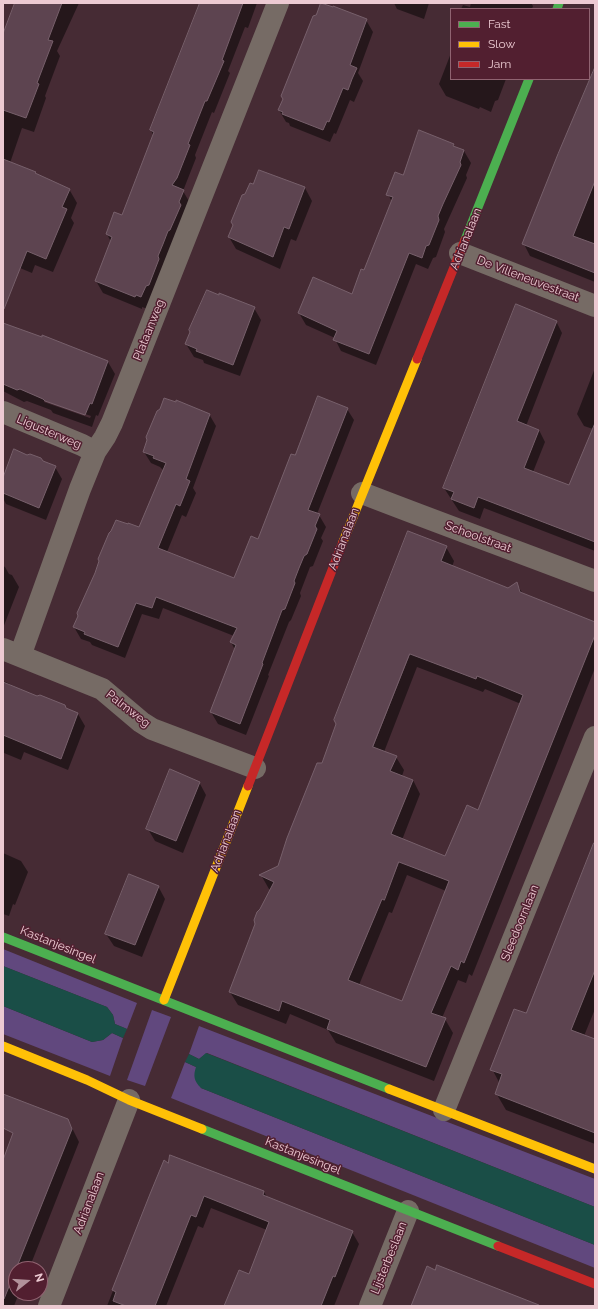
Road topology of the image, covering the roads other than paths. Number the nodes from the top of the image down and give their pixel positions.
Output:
1 (278, 3) edge
2 (529, 80) edge
3 (460, 253) junction
4 (595, 306) edge
5 (3, 412) edge
6 (95, 452) junction
7 (362, 493) junction
8 (595, 581) edge
9 (12, 652) edge
10 (595, 736) edge
11 (255, 768) junction
12 (3, 937) edge
13 (164, 1000) junction
14 (3, 1046) edge
15 (129, 1100) junction
16 (444, 1110) junction
17 (595, 1169) edge
18 (408, 1211) junction
19 (595, 1284) edge
20 (48, 1306) edge
21 (370, 1306) edge

1 - 6 street, Plataanweg
2 - 3 street, Adrianalaan
3 - 4 street, De Villeneuvestraat
3 - 7 street, Adrianalaan
5 - 6 street, Ligusterweg
6 - 9 street, Plataanweg
7 - 8 street, Schoolstraat
7 - 11 street, Adrianalaan
9 - 11 street, Palmweg
10 - 16 street, Sleedoornlaan
11 - 13 street, Adrianalaan
12 - 13 street, Kastanjesingel
13 - 16 street, Kastanjesingel
14 - 15 street, Kastanjesingel
15 - 18 street, Kastanjesingel
15 - 20 street, Adrianalaan
16 - 17 street, Kastanjesingel
18 - 19 street, Kastanjesingel
18 - 21 street, Lijsterbeslaan

